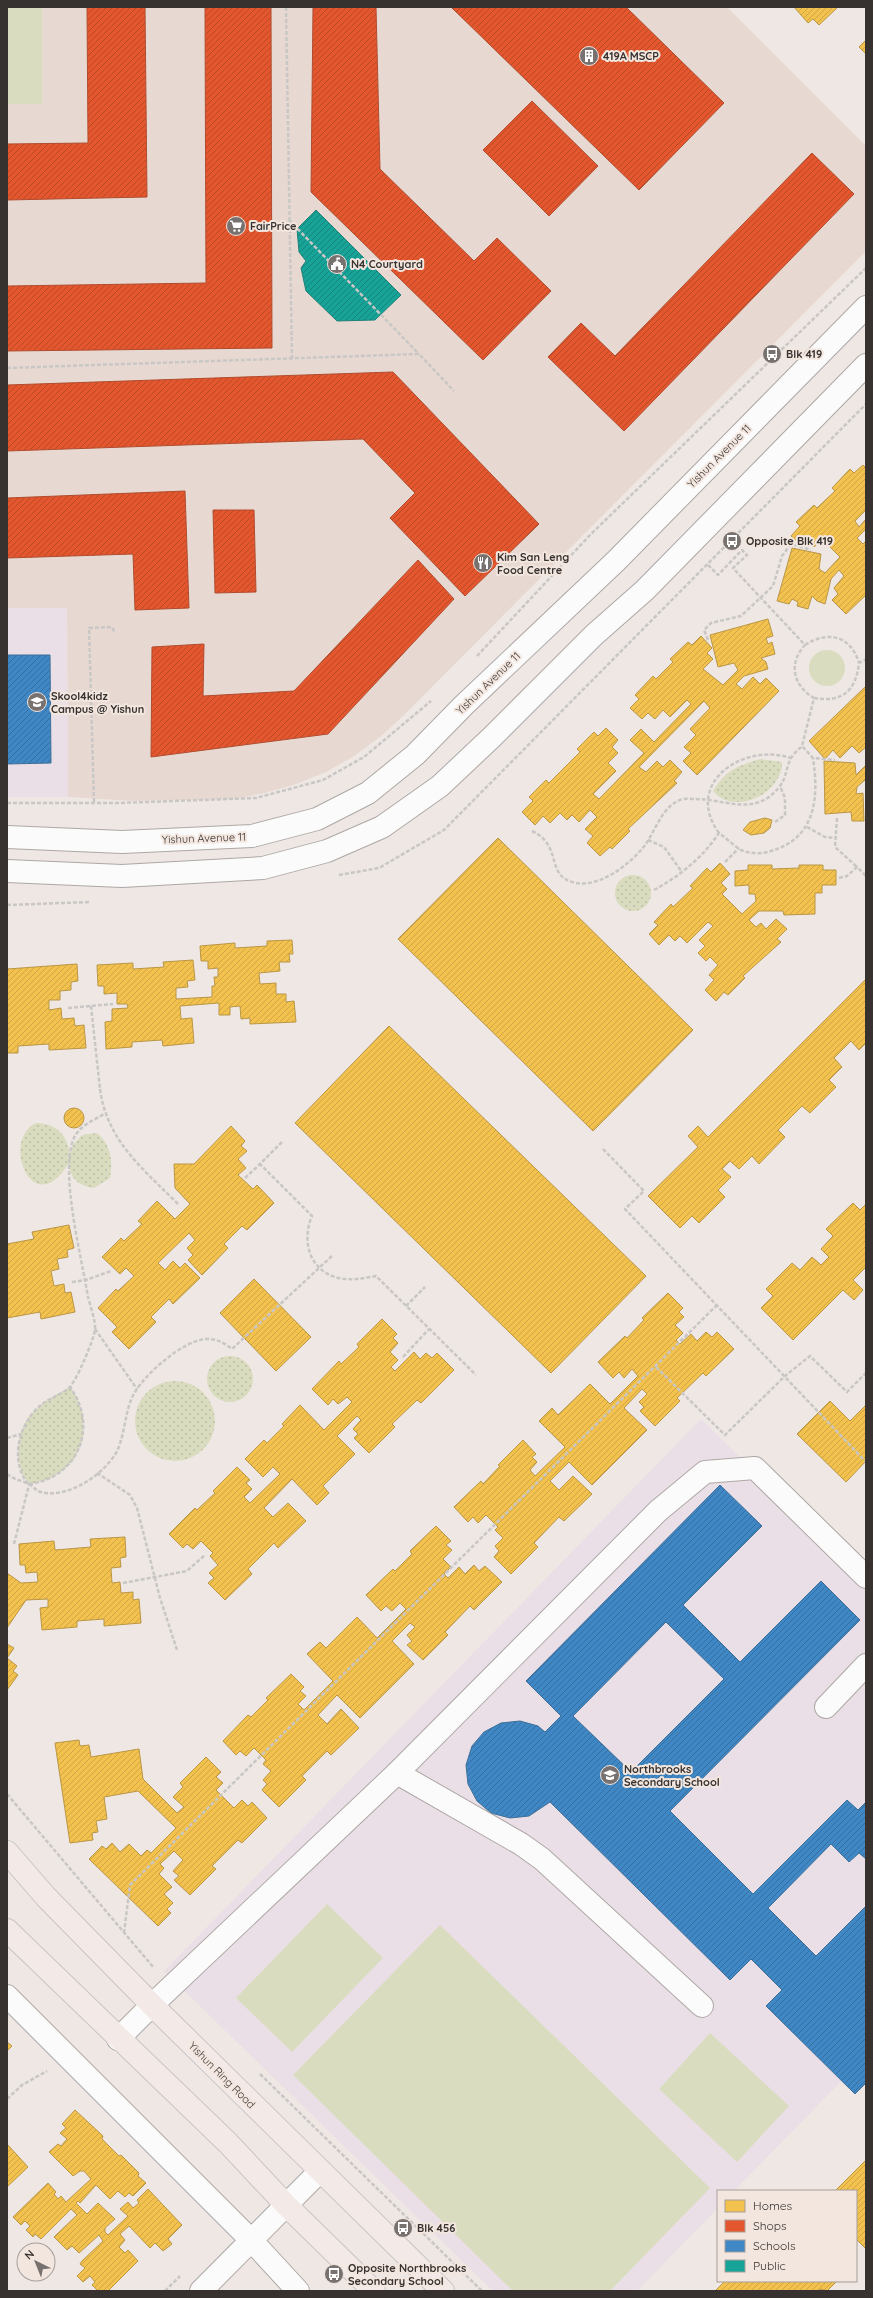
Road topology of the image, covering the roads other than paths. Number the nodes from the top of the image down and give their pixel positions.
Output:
1 (866, 307) edge
2 (866, 365) edge
3 (7, 837) edge
4 (7, 871) edge
5 (866, 1577) edge
6 (866, 1665) edge
7 (826, 1707) dead end
8 (397, 1774) junction
9 (7, 1852) edge
10 (7, 1930) edge
11 (7, 1996) edge
12 (152, 2005) junction
13 (702, 2006) dead end
14 (118, 2039) junction
15 (319, 2172) junction
16 (287, 2206) junction
17 (252, 2241) junction
18 (202, 2291) edge
19 (298, 2291) edge
20 (374, 2291) edge
21 (443, 2291) edge

1 - 3 street, Yishun Avenue 11
2 - 4 street
5 - 8 street
6 - 7 street
8 - 12 street
8 - 13 street
9 - 12 main road, Yishun Ring Road
10 - 14 main road
11 - 17 street
12 - 14 street
12 - 15 main road, Yishun Ring Road
14 - 16 main road
15 - 16 street
15 - 21 main road, Yishun Ring Road
16 - 17 street
16 - 20 main road
17 - 18 street
17 - 19 street

